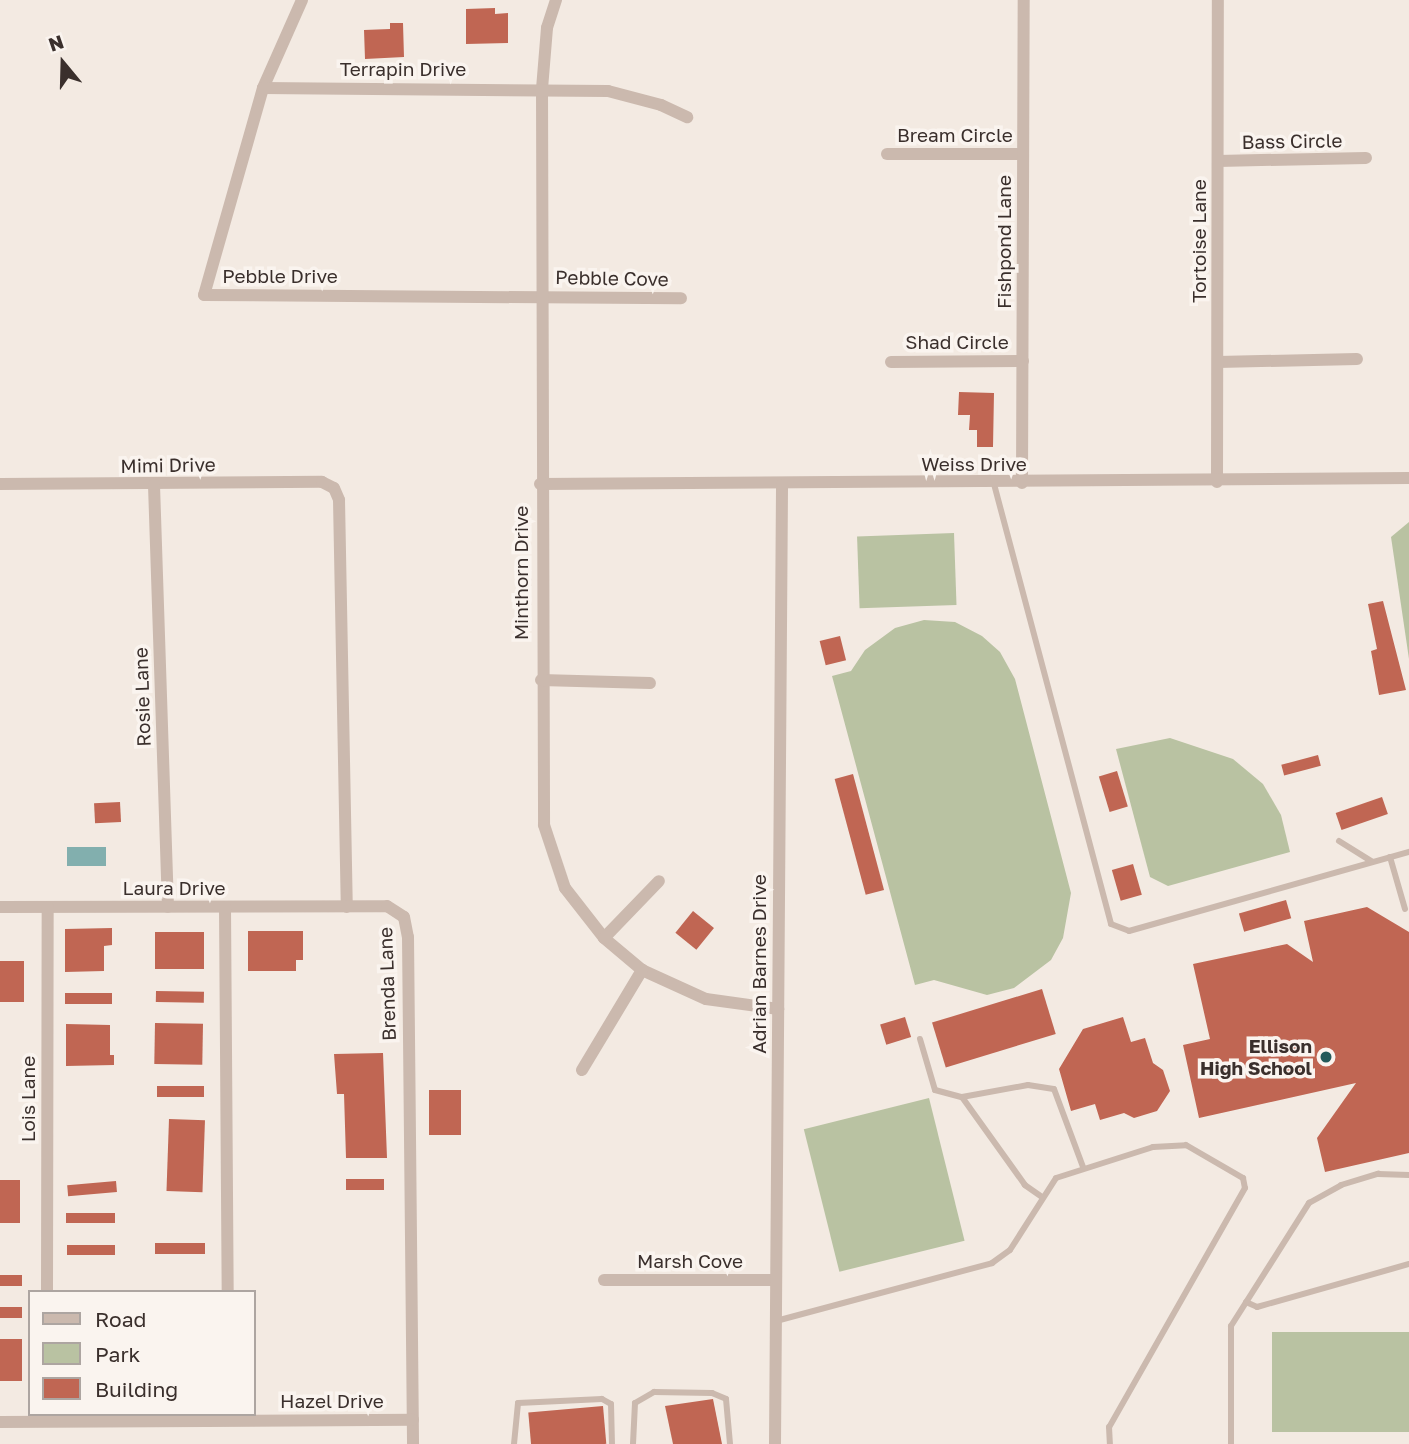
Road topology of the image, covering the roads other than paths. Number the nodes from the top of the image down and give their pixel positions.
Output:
1 (302, 0) edge
2 (556, 0) edge
3 (1024, 0) edge
4 (1218, 0) edge
5 (263, 88) junction
6 (542, 89) junction
7 (687, 117) dead end
8 (887, 154) dead end
9 (1023, 154) junction
10 (1366, 158) dead end
11 (1219, 161) junction
12 (542, 296) junction
13 (681, 298) dead end
14 (1357, 359) dead end
15 (1023, 361) junction
16 (891, 362) dead end
17 (1218, 362) junction
18 (1409, 478) edge
19 (1217, 482) junction
20 (0, 484) edge
21 (540, 484) junction
22 (994, 484) junction
23 (1022, 484) junction
24 (154, 485) junction
25 (782, 485) junction
26 (541, 680) junction
27 (650, 683) dead end
28 (1339, 841) dead end
29 (1409, 852) edge
30 (1390, 857) junction
31 (1372, 862) junction
32 (659, 881) dead end
33 (0, 907) edge
34 (48, 907) junction
35 (167, 907) junction
36 (225, 907) junction
37 (347, 907) junction
38 (1405, 909) dead end
39 (604, 938) junction
40 (642, 970) junction
41 (778, 1009) junction
42 (920, 1039) dead end
43 (582, 1070) dead end
44 (962, 1097) junction
45 (1083, 1167) junction
46 (1409, 1175) edge
47 (1042, 1197) junction
48 (1409, 1264) edge
49 (604, 1280) dead end
50 (776, 1280) junction
51 (47, 1290) edge
52 (228, 1290) edge
53 (1246, 1302) junction
54 (775, 1322) junction
55 (230, 1417) edge
56 (47, 1418) edge
57 (413, 1420) junction
58 (0, 1422) edge
59 (413, 1444) edge
60 (514, 1444) edge
61 (612, 1444) edge
62 (633, 1444) edge
63 (730, 1444) edge
64 (775, 1444) edge
65 (1110, 1444) edge
66 (1231, 1444) edge

1 - 5 street, Pebble Drive
2 - 6 street, Minthorn Drive
3 - 9 street, Fishpond Lane
4 - 11 street, Tortoise Lane
5 - 6 street, Terrapin Drive
5 - 12 street, Pebble Drive
6 - 7 street, Terrapin Drive
6 - 12 street, Minthorn Drive
8 - 9 street, Bream Circle
9 - 15 street, Fishpond Lane
10 - 11 street, Bass Circle
11 - 17 street, Tortoise Lane
12 - 13 street, Pebble Cove
12 - 21 street, Minthorn Drive
14 - 17 street
15 - 16 street, Shad Circle
15 - 23 street, Fishpond Lane
17 - 19 street, Tortoise Lane
18 - 19 street, Weiss Drive
19 - 23 street, Weiss Drive
20 - 24 street, Mimi Drive
21 - 25 street, Weiss Drive
21 - 26 street, Minthorn Drive
22 - 23 street, Weiss Drive
22 - 25 street, Weiss Drive
22 - 31 lane
24 - 35 street, Rosie Lane
24 - 37 street, Mimi Drive
25 - 41 street, Adrian Barnes Drive
26 - 27 street
26 - 39 street, Minthorn Drive
28 - 31 lane
29 - 30 lane
30 - 31 lane
30 - 38 lane
32 - 39 street
33 - 34 street, Laura Drive
34 - 35 street, Laura Drive
34 - 51 street, Lois Lane
35 - 36 street, Laura Drive
36 - 37 street, Laura Drive
36 - 52 street
37 - 57 street, Brenda Lane
39 - 40 street, Minthorn Drive
40 - 41 street, Minthorn Drive
40 - 43 street
41 - 50 street, Adrian Barnes Drive
42 - 44 lane
44 - 45 lane
44 - 47 lane
45 - 47 lane
45 - 65 lane
46 - 53 lane
47 - 54 lane
48 - 53 lane
49 - 50 street, Marsh Cove
50 - 54 street, Adrian Barnes Drive
53 - 66 lane
54 - 64 street, Adrian Barnes Drive
55 - 56 street, Hazel Drive
55 - 57 street, Hazel Drive
56 - 58 street, Hazel Drive
57 - 59 street, Brenda Lane
60 - 61 lane
62 - 63 lane

